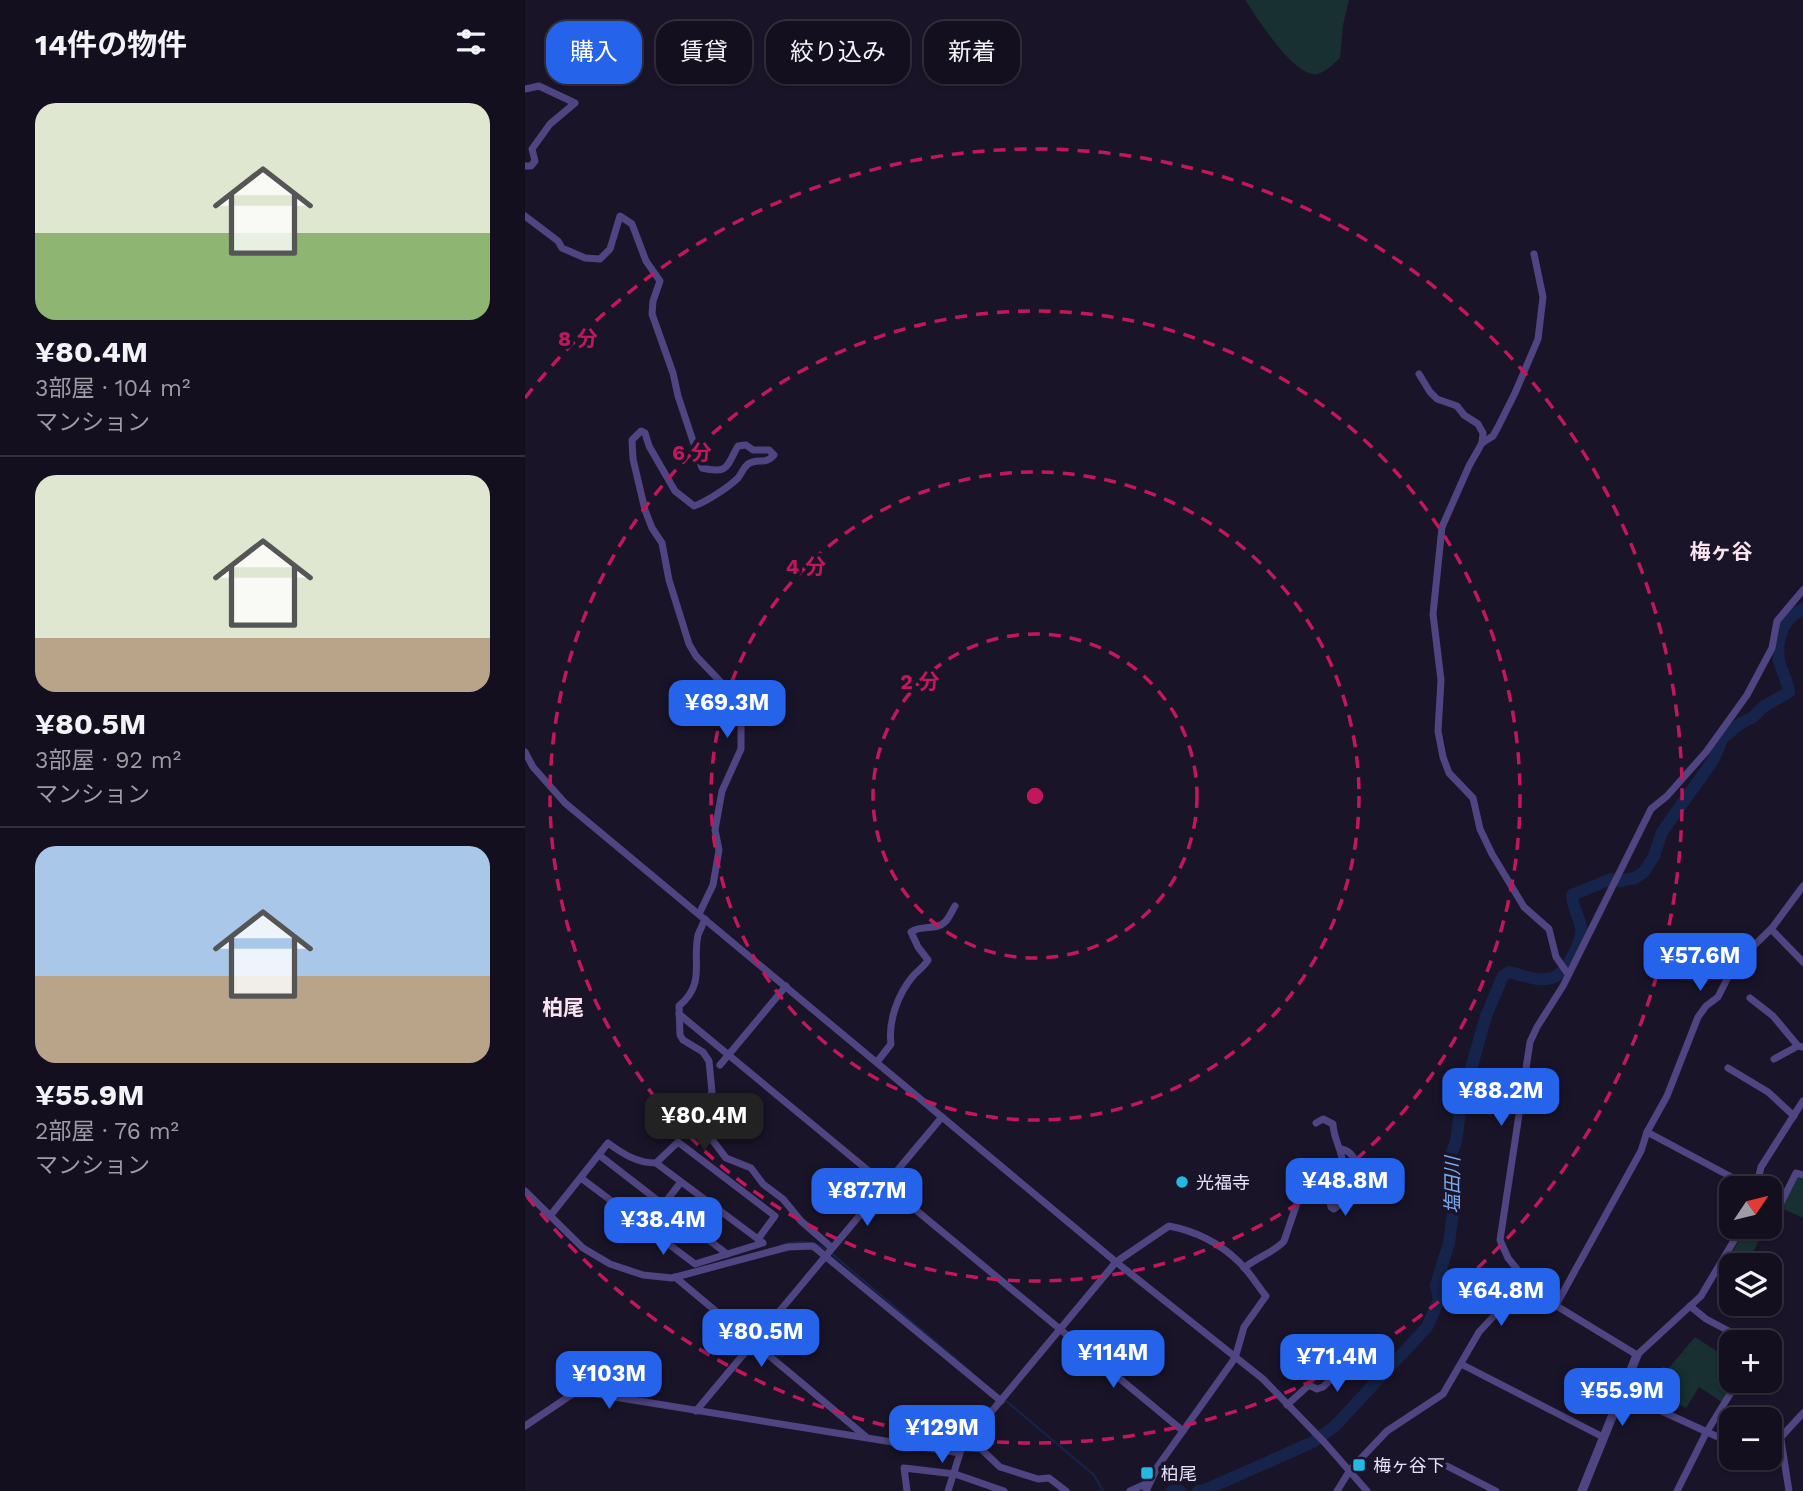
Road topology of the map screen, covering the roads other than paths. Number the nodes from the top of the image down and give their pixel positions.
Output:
1 (525, 89) edge
2 (525, 166) edge
3 (525, 216) edge
4 (1534, 254) dead end
5 (1419, 374) dead end
6 (1482, 443) junction
7 (1803, 590) edge
8 (525, 752) edge
9 (1803, 886) edge
10 (955, 906) dead end
11 (702, 917) junction
12 (1771, 929) junction
13 (1803, 962) edge
14 (1568, 974) junction
15 (786, 986) junction
16 (1750, 998) dead end
17 (679, 1014) junction
18 (1800, 1047) edge
19 (729, 1054) junction
20 (1774, 1059) dead end
21 (877, 1062) junction
22 (720, 1065) dead end
23 (1728, 1068) dead end
24 (1803, 1101) edge
25 (1794, 1116) junction
26 (942, 1117) junction
27 (1316, 1122) dead end
28 (1647, 1132) junction
29 (1341, 1149) junction
30 (599, 1155) junction
31 (656, 1163) junction
32 (1803, 1175) edge
33 (1731, 1176) edge
34 (1759, 1176) edge
35 (581, 1178) junction
36 (681, 1182) junction
37 (885, 1183) junction
38 (1368, 1188) dead end
39 (525, 1191) edge
40 (1782, 1201) edge
41 (663, 1205) junction
42 (551, 1216) junction
43 (646, 1227) junction
44 (1735, 1239) edge
45 (761, 1241) junction
46 (832, 1248) junction
47 (772, 1250) junction
48 (727, 1254) junction
49 (826, 1255) junction
50 (1116, 1262) junction
51 (1244, 1268) junction
52 (675, 1277) junction
53 (1526, 1280) junction
54 (1556, 1305) junction
55 (1690, 1306) junction
56 (1061, 1328) junction
57 (1721, 1330) edge
58 (752, 1343) junction
59 (1351, 1353) dead end
60 (1637, 1355) junction
61 (1235, 1358) junction
62 (1461, 1364) junction
63 (1620, 1391) junction
64 (1731, 1393) edge
65 (1001, 1401) junction
66 (1287, 1405) junction
67 (696, 1411) junction
68 (1803, 1413) edge
69 (525, 1426) edge
70 (1183, 1431) junction
71 (1706, 1433) junction
72 (1602, 1437) junction
73 (867, 1438) junction
74 (1719, 1438) edge
75 (1782, 1439) edge
76 (1782, 1446) edge
77 (961, 1450) junction
78 (1447, 1466) dead end
79 (1350, 1470) junction
80 (955, 1474) junction
81 (1148, 1487) edge
82 (907, 1491) edge
83 (949, 1491) edge
84 (1004, 1491) edge
85 (1066, 1491) edge
86 (1130, 1491) edge
87 (1337, 1491) edge
88 (1367, 1491) edge
89 (1496, 1491) edge
90 (1582, 1491) edge
91 (1677, 1491) edge
92 (1789, 1491) edge

1 - 2 street
3 - 11 street
4 - 6 street
5 - 6 street
6 - 14 street
7 - 14 street
8 - 11 street
9 - 12 street
10 - 21 street
11 - 15 street
11 - 17 street
12 - 13 street
12 - 28 street
14 - 53 street
15 - 19 street
15 - 21 street
16 - 18 street
17 - 19 street
17 - 46 street
18 - 20 street
19 - 22 street
19 - 37 street
21 - 26 street
23 - 25 street
24 - 25 street
25 - 34 street
26 - 37 street
26 - 50 street
27 - 29 street
28 - 33 street
28 - 54 street
29 - 38 street
29 - 51 street
30 - 31 street
30 - 35 street
30 - 41 street
31 - 36 street
31 - 45 street
32 - 40 street
35 - 42 street
35 - 43 street
36 - 41 street
36 - 45 street
37 - 46 street
37 - 56 street
39 - 42 street
41 - 43 street
41 - 48 street
42 - 52 street
43 - 48 street
44 - 55 street
45 - 47 street
45 - 48 street
46 - 49 street
47 - 49 street
47 - 52 street
49 - 58 street
49 - 65 street
50 - 51 street
50 - 56 street
50 - 61 street
51 - 61 street
52 - 58 street
53 - 54 street
53 - 62 street
54 - 60 street
55 - 57 street
55 - 60 street
56 - 65 street
56 - 70 street
58 - 67 street
58 - 73 street
59 - 66 street
60 - 63 street
61 - 66 street
61 - 70 street
62 - 72 street
62 - 79 street
63 - 71 street
63 - 72 street
64 - 71 street
65 - 77 street
66 - 79 street
67 - 69 street
67 - 73 street
68 - 75 street
70 - 81 street
71 - 74 street
71 - 91 street
72 - 90 street
73 - 77 street
76 - 92 street
77 - 80 street
77 - 85 street
78 - 89 street
79 - 87 street
79 - 88 street
80 - 82 street
80 - 83 street
80 - 84 street
81 - 86 street

